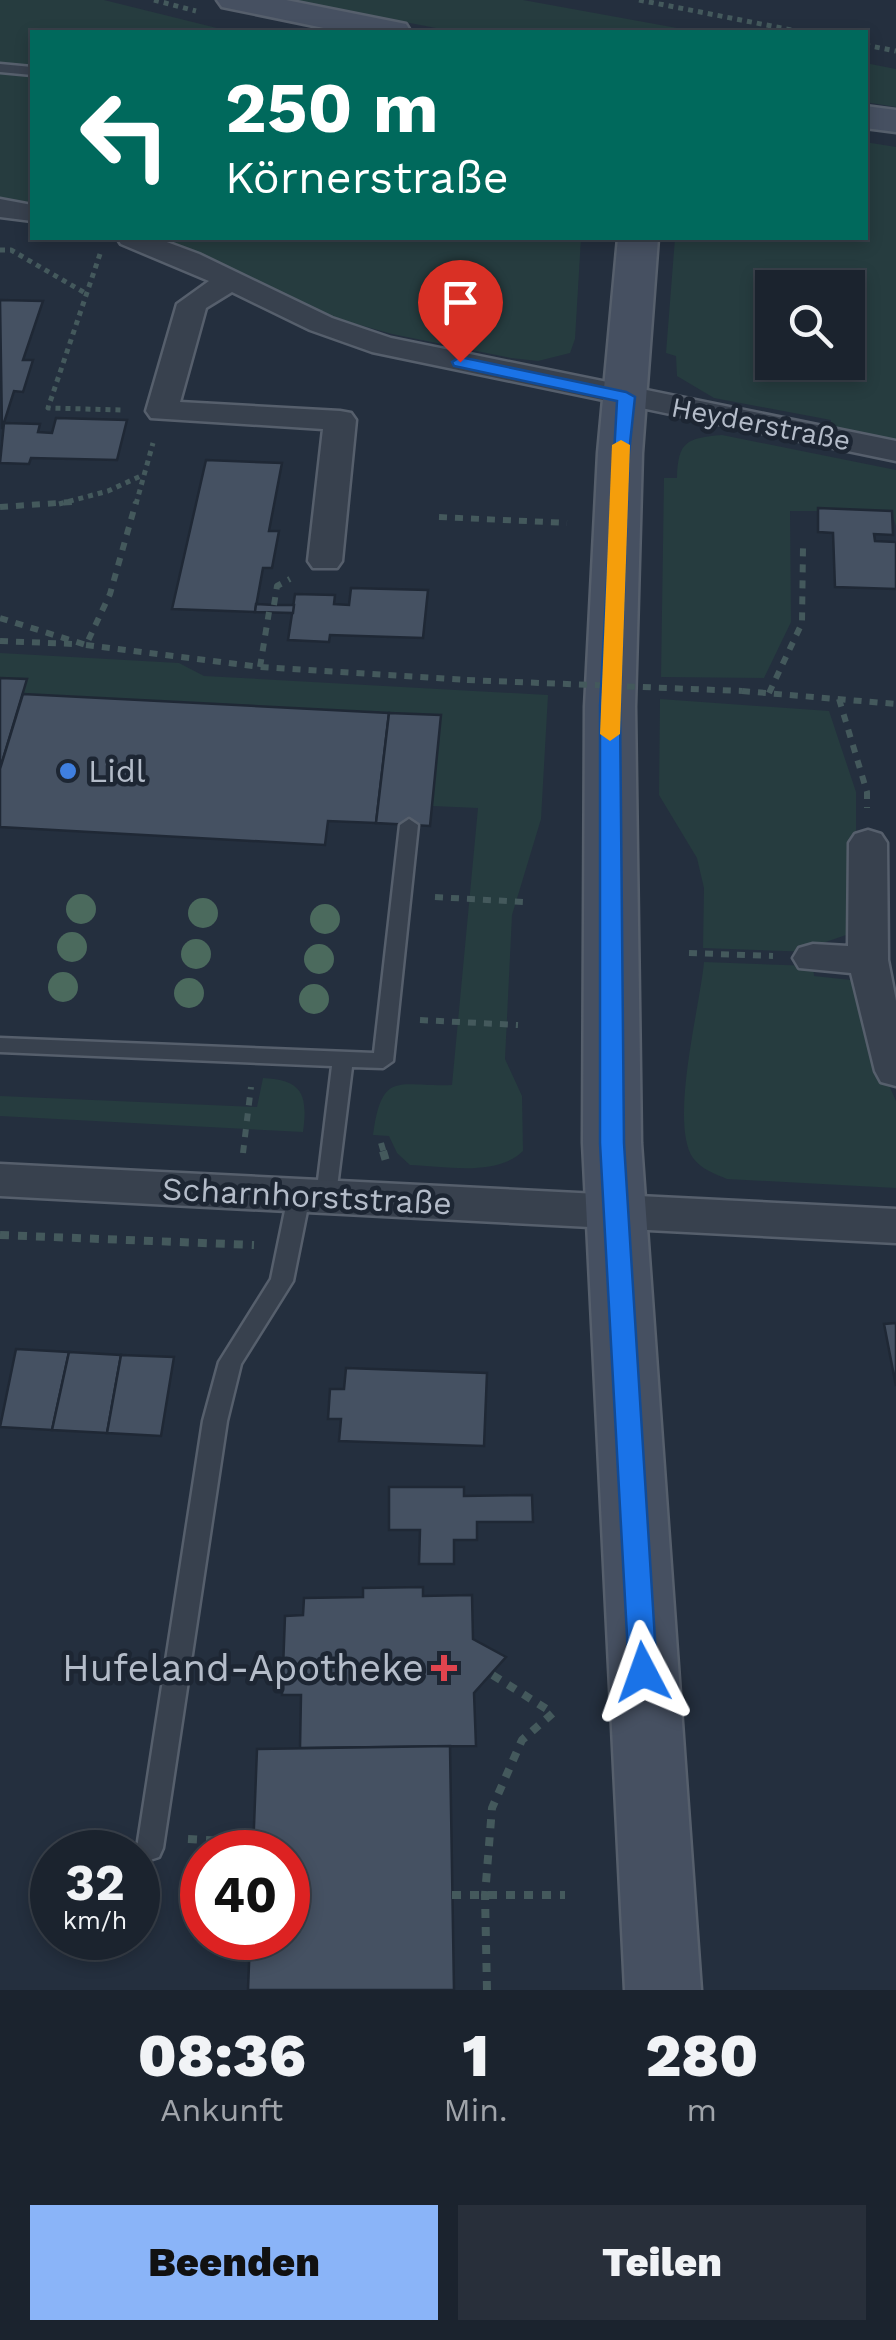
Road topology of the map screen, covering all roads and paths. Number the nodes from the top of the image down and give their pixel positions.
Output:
1 (234, 0) edge
2 (639, 0) edge
3 (383, 30) edge
4 (792, 30) edge
5 (868, 46) edge
6 (896, 51) edge
7 (0, 68) edge
8 (30, 71) edge
9 (868, 116) edge
10 (896, 121) edge
11 (0, 208) edge
12 (30, 213) edge
13 (638, 240) edge
14 (117, 241) edge
15 (0, 250) edge
16 (228, 281) junction
17 (84, 292) junction
18 (626, 397) junction
19 (162, 410) junction
20 (896, 451) edge
21 (0, 507) edge
22 (439, 516) dead end
23 (568, 522) dead end
24 (803, 547) dead end
25 (325, 562) dead end
26 (270, 612) dead end
27 (0, 618) edge
28 (0, 641) edge
29 (86, 645) junction
30 (260, 666) junction
31 (467, 680) joint
32 (742, 691) joint
33 (769, 693) junction
34 (840, 698) junction
35 (896, 704) edge
36 (867, 792) dead end
37 (409, 825) dead end
38 (868, 843) dead end
39 (402, 895) junction
40 (524, 902) dead end
41 (689, 953) dead end
42 (814, 958) joint
43 (868, 960) junction
44 (388, 1019) junction
45 (518, 1025) dead end
46 (0, 1044) edge
47 (343, 1059) junction
48 (896, 1072) edge
49 (0, 1180) edge
50 (313, 1196) junction
51 (614, 1214) junction
52 (896, 1226) edge
53 (490, 1674) dead end
54 (153, 1830) edge
55 (485, 1895) junction
56 (566, 1895) dead end
57 (452, 1896) dead end
58 (487, 1990) edge
59 (663, 1990) edge

1 - 3 street
2 - 4 path
5 - 6 path
7 - 8 lane
9 - 10 street
11 - 12 street
13 - 18 street
14 - 16 street, Heyderstraße
14 - 17 path
15 - 17 path
16 - 18 street, Heyderstraße
16 - 19 street
17 - 19 path
18 - 20 street, Heyderstraße
18 - 51 street
19 - 25 street
21 - 29 path
22 - 23 path
24 - 33 path
26 - 30 path
27 - 29 path
28 - 29 path
29 - 30 path
30 - 31 path
31 - 32 path, bridge
32 - 33 path
33 - 34 path
34 - 35 path
34 - 36 path
37 - 39 lane
38 - 43 street
39 - 40 path
39 - 44 lane
41 - 42 path
42 - 43 street
43 - 48 street
44 - 45 path
44 - 47 lane
46 - 47 lane
47 - 50 lane
49 - 50 street, Scharnhorststraße
50 - 51 street, Scharnhorststraße
50 - 54 lane
51 - 52 street, Scharnhorststraße
51 - 59 street
53 - 55 path
55 - 56 path
55 - 57 path
55 - 58 path

